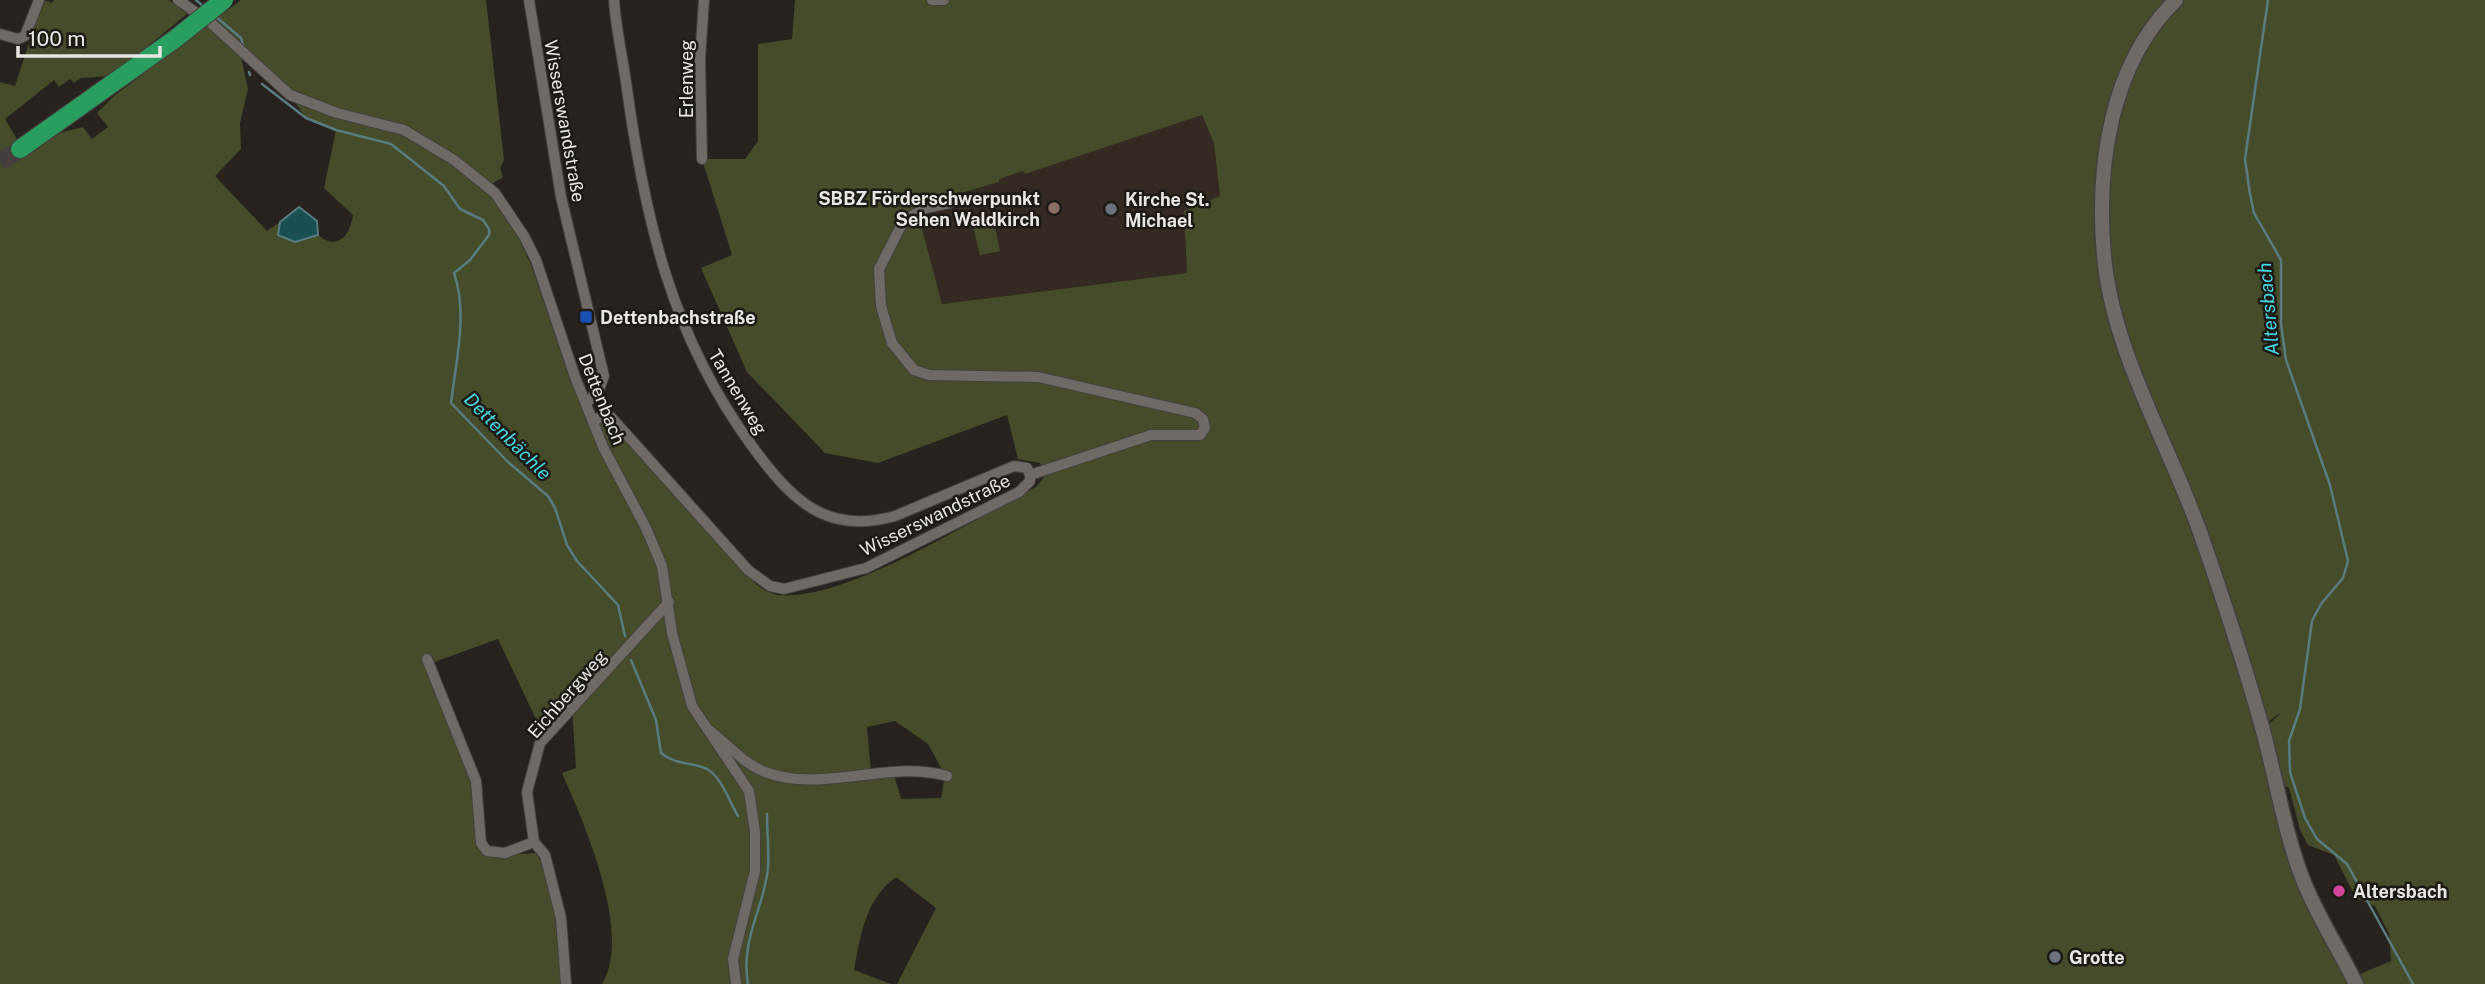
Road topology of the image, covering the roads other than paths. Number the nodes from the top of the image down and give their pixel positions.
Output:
1 (39, 0) edge
2 (178, 0) edge
3 (224, 0) edge
4 (529, 0) edge
5 (614, 0) edge
6 (704, 0) edge
7 (932, 0) edge
8 (944, 0) edge
9 (2176, 0) edge
10 (0, 33) edge
11 (20, 149) tunnel mouth
12 (702, 159) dead end
13 (950, 203) dead end
14 (586, 403) junction
15 (592, 419) junction
16 (1030, 475) junction
17 (668, 602) junction
18 (427, 659) dead end
19 (703, 726) junction
20 (947, 775) dead end
21 (534, 842) junction
22 (566, 984) edge
23 (736, 984) edge
24 (2356, 984) edge

1 - 10 street
2 - 14 street, Dettenbach
3 - 11 highway, bridge
4 - 14 street, Wisserswandstraße
5 - 16 street, Tannenweg
6 - 12 street, Erlenweg
7 - 8 street
9 - 24 street
13 - 16 street, Wisserswandstraße
14 - 15 street, Dettenbach
15 - 16 street, Wisserswandstraße
15 - 17 street, Dettenbach
17 - 19 street, Dettenbach
17 - 21 street, Eichbergweg
18 - 21 street
19 - 20 street, Dettenbach
19 - 23 street, Dettenbach
21 - 22 street, Eichbergweg

